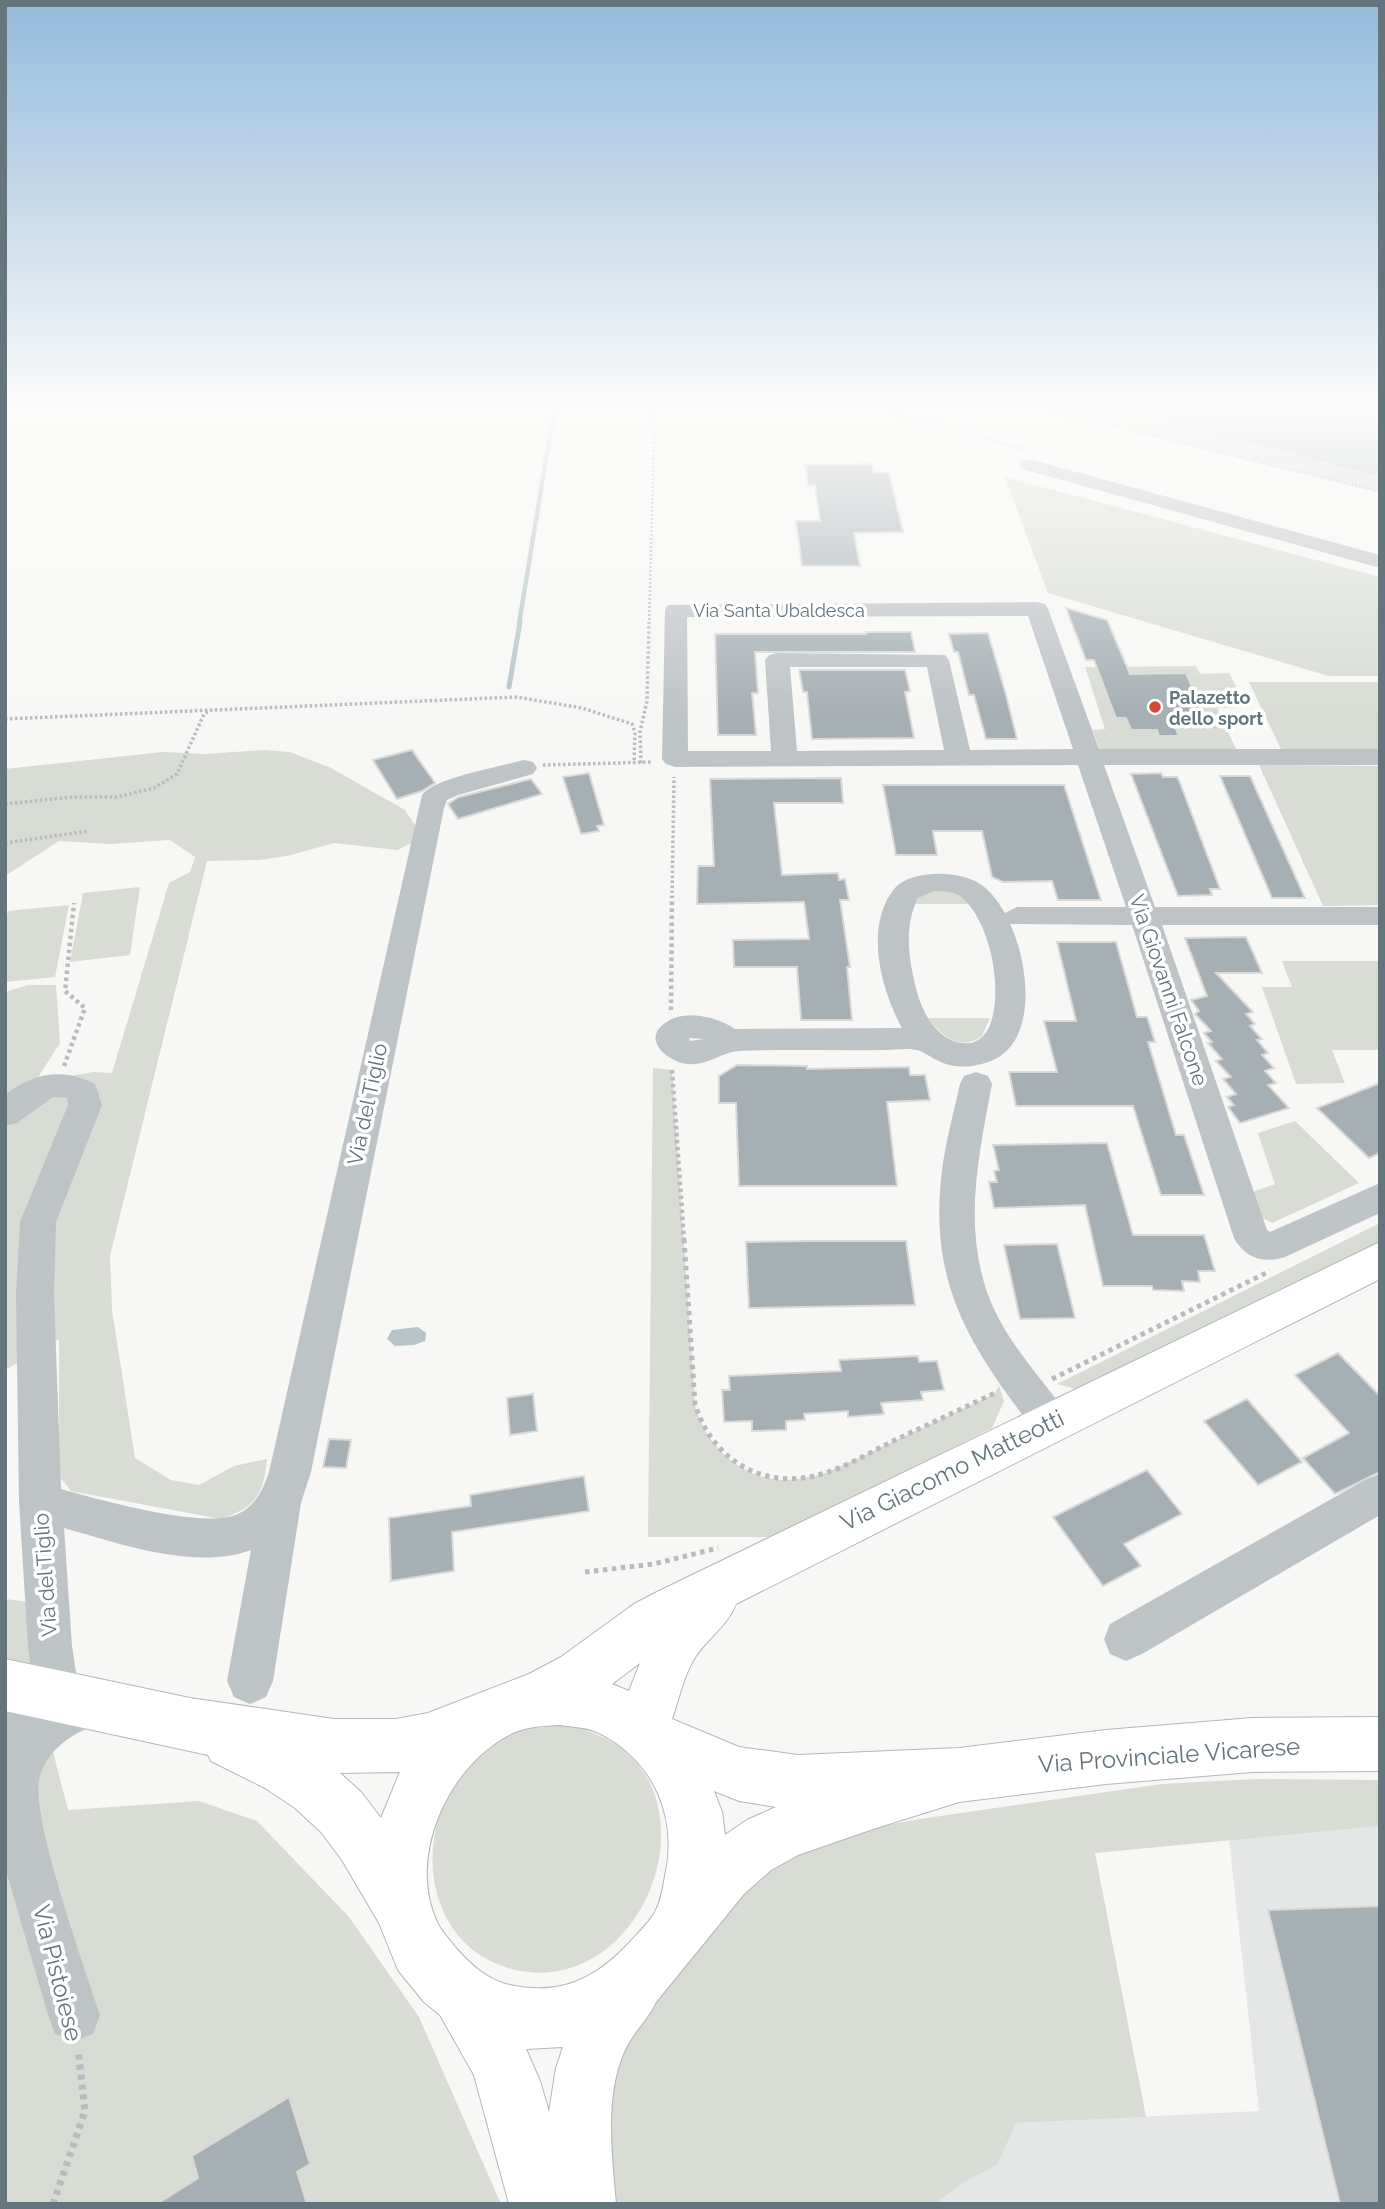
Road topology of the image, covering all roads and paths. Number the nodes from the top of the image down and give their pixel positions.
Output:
1 (652, 507) edge
2 (1182, 507) edge
3 (1380, 562) edge
4 (214, 710) junction
5 (5, 719) edge
6 (1380, 757) edge
7 (959, 758) junction
8 (1089, 758) junction
9 (675, 759) junction
10 (785, 759) junction
11 (634, 763) junction
12 (641, 763) junction
13 (524, 768) joint
14 (5, 805) edge
15 (89, 831) dead end
16 (5, 843) edge
17 (74, 903) dead end
18 (1380, 916) edge
19 (1144, 917) junction
20 (1009, 927) junction
21 (671, 1012) dead end
22 (729, 1040) dead end
23 (934, 1045) junction
24 (662, 1067) dead end
25 (982, 1067) junction
26 (57, 1083) junction
27 (5, 1115) edge
28 (1380, 1198) edge
29 (1380, 1259) edge
30 (1282, 1264) dead end
31 (999, 1385) dead end
32 (1045, 1398) junction
33 (1380, 1493) edge
34 (40, 1502) junction
35 (280, 1503) junction
36 (740, 1558) junction
37 (584, 1572) dead end
38 (1126, 1639) dead end
39 (250, 1682) dead end
40 (5, 1685) edge
41 (74, 1699) junction
42 (5, 1702) edge
43 (522, 1703) junction
44 (190, 1725) junction
45 (649, 1733) junction
46 (1380, 1744) edge
47 (959, 1775) junction
48 (15, 1781) junction
49 (406, 1919) junction
50 (679, 1926) junction
51 (639, 1979) junction
52 (461, 1996) junction
53 (74, 2015) joint
54 (53, 2204) edge
55 (542, 2204) edge
56 (583, 2204) edge

1 - 12 path
2 - 3 street
4 - 5 path
4 - 11 path
4 - 14 path
6 - 8 street
7 - 8 street
7 - 10 street
7 - 10 street
8 - 9 street, Via Santa Ubaldesca
8 - 19 street, Via Giovanni Falcone
9 - 10 street
9 - 12 path
9 - 21 path
11 - 12 path
11 - 13 path
13 - 35 street, Via del Tiglio
15 - 16 path
17 - 26 path
18 - 19 street
19 - 20 street
19 - 28 street, Via Giovanni Falcone
20 - 23 street
20 - 25 street
22 - 23 street
23 - 25 street
24 - 31 path
25 - 32 street
26 - 27 street
26 - 34 street, Via del Tiglio
29 - 32 main road, Via Giacomo Matteotti
30 - 32 path
32 - 36 main road, Via Giacomo Matteotti
33 - 38 street
34 - 35 street
34 - 41 street, Via del Tiglio
35 - 39 street, Via del Tiglio
36 - 37 path
36 - 43 main road, Via Giacomo Matteotti
36 - 45 main road
40 - 41 main road
41 - 44 main road
41 - 48 street
42 - 48 street, Via Pistoiese
43 - 44 main road
43 - 45 main road, Via Provinciale Vicarese
43 - 49 main road
44 - 49 main road
45 - 47 main road, Via Provinciale Vicarese
45 - 50 main road
46 - 47 main road, Via Provinciale Vicarese
47 - 50 main road, Via Provinciale Vicarese
48 - 53 street, Via Pistoiese
49 - 52 main road
50 - 51 main road
51 - 52 main road
51 - 56 main road
52 - 55 main road
53 - 54 path, Via Pistoiese

